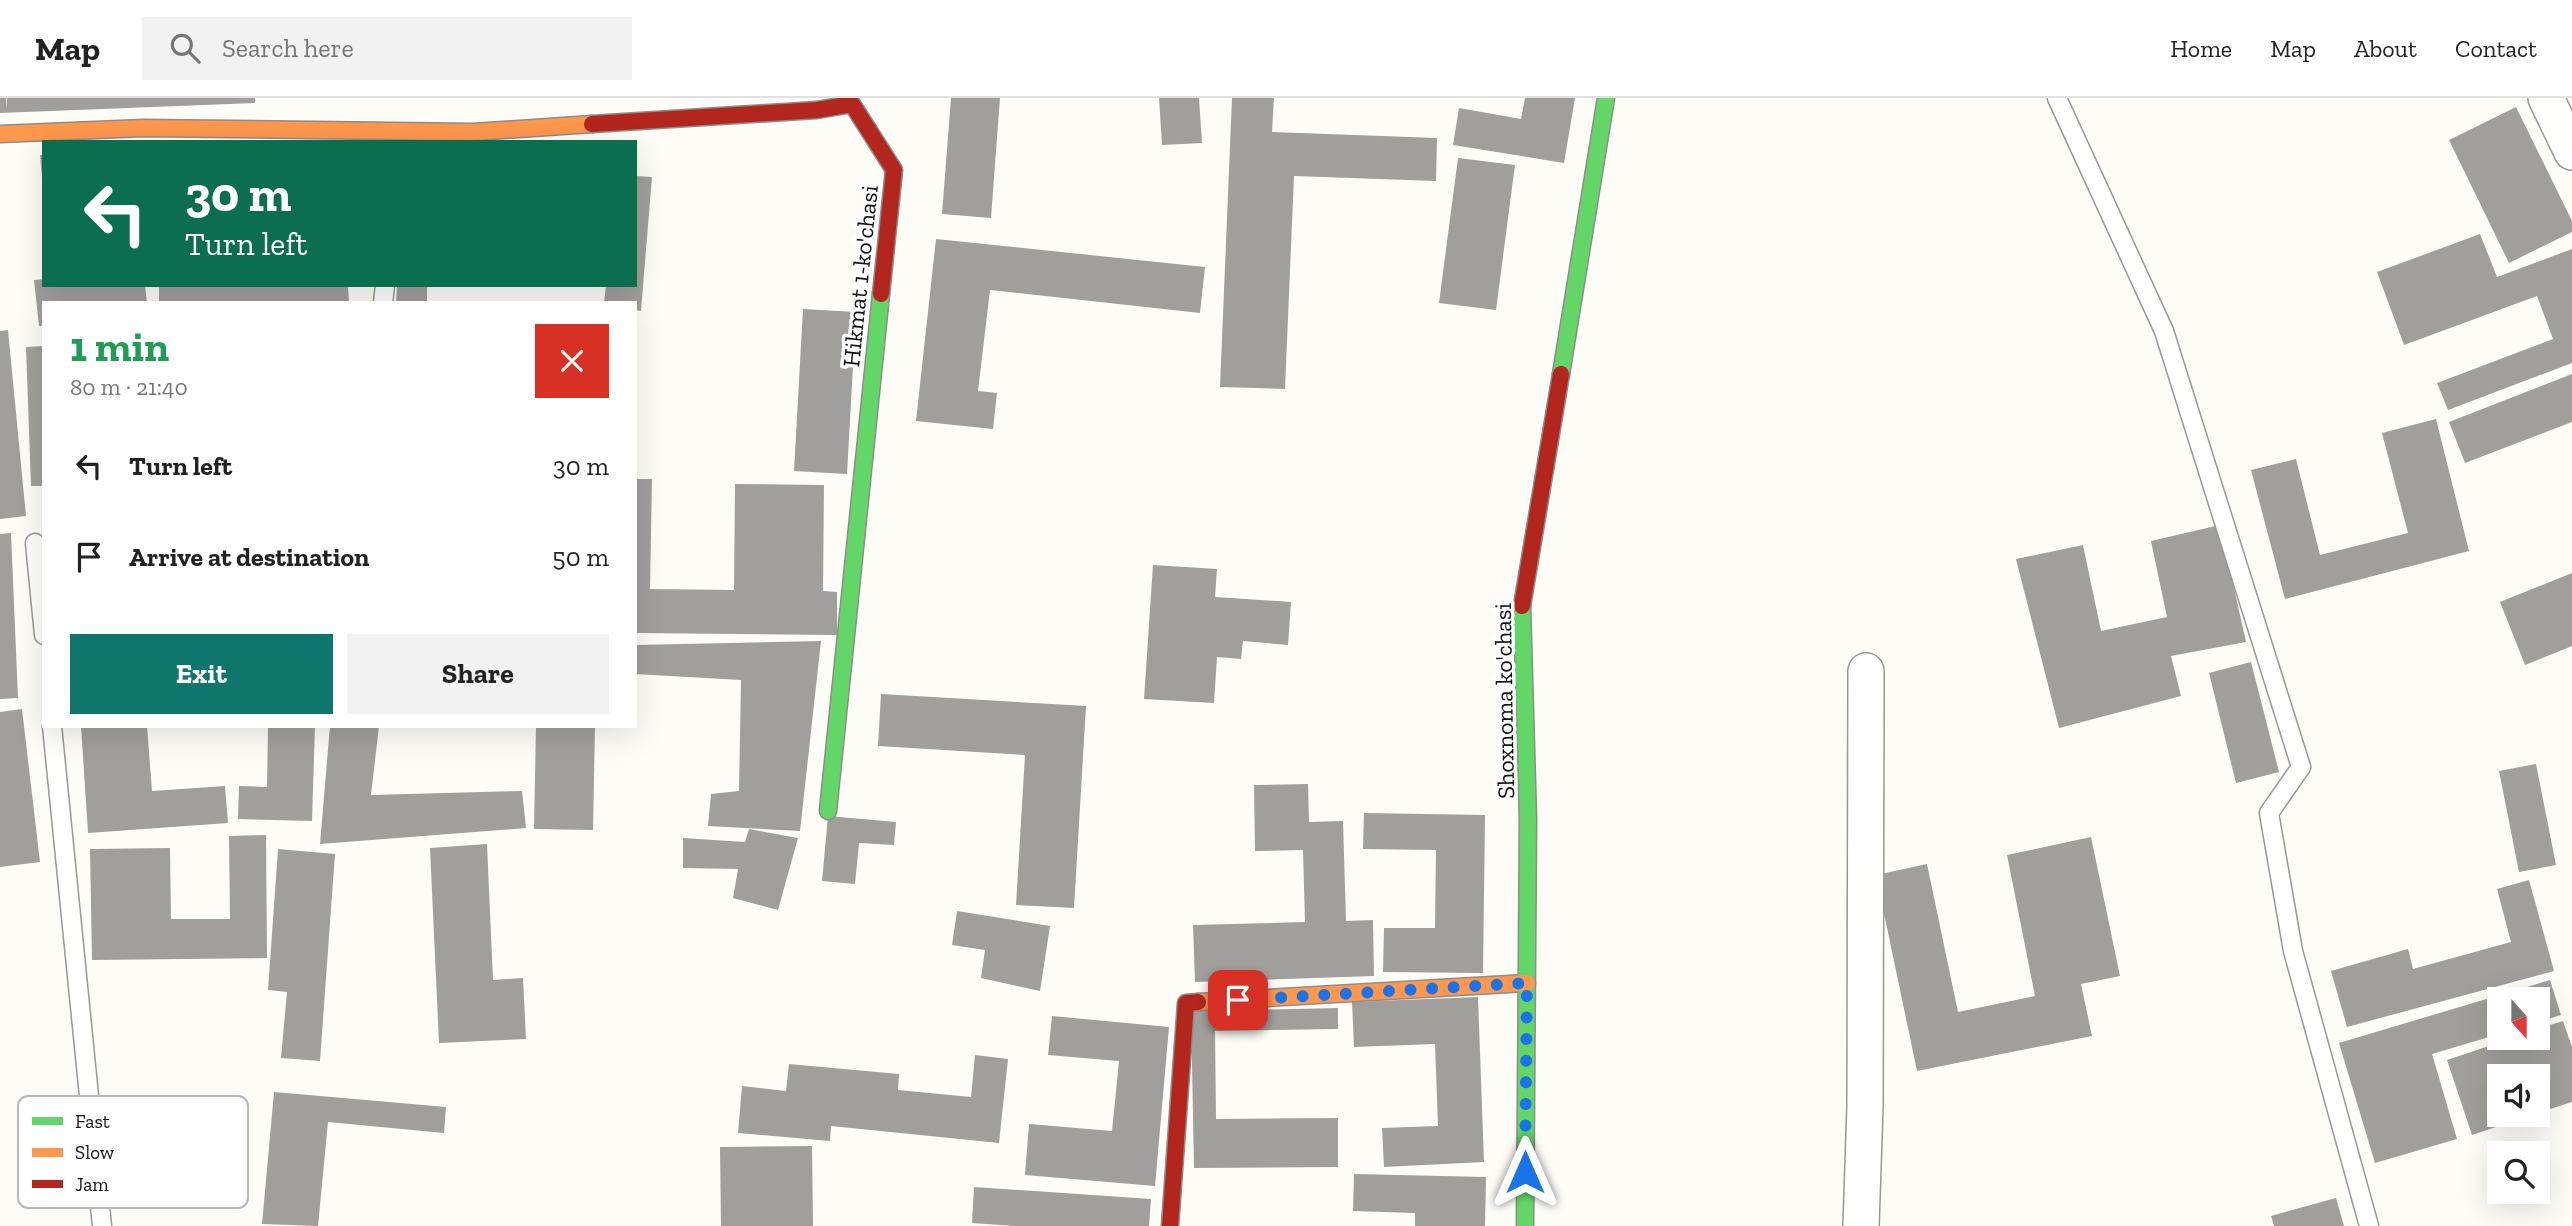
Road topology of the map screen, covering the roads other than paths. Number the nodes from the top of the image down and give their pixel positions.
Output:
1 (1606, 98) edge
2 (2057, 98) edge
3 (2546, 98) edge
4 (817, 104) edge
5 (0, 134) edge
6 (397, 136) edge
7 (2572, 152) edge
8 (35, 543) dead end
9 (42, 615) edge
10 (1866, 671) dead end
11 (52, 728) edge
12 (828, 811) dead end
13 (1527, 983) junction
14 (89, 1096) edge
15 (100, 1208) edge
16 (102, 1226) edge
17 (1170, 1226) edge
18 (1525, 1226) edge
19 (1861, 1226) edge
20 (2369, 1226) edge

1 - 13 street, Shoxnoma ko'chasi
2 - 20 lane
3 - 7 street
4 - 6 street, Hikmat 1-ko'chasi
4 - 12 street, Hikmat 1-ko'chasi
5 - 6 street, Hikmat 1-ko'chasi
8 - 9 lane
10 - 19 street
11 - 14 lane
13 - 17 street
13 - 18 street, Shoxnoma ko'chasi
15 - 16 lane

